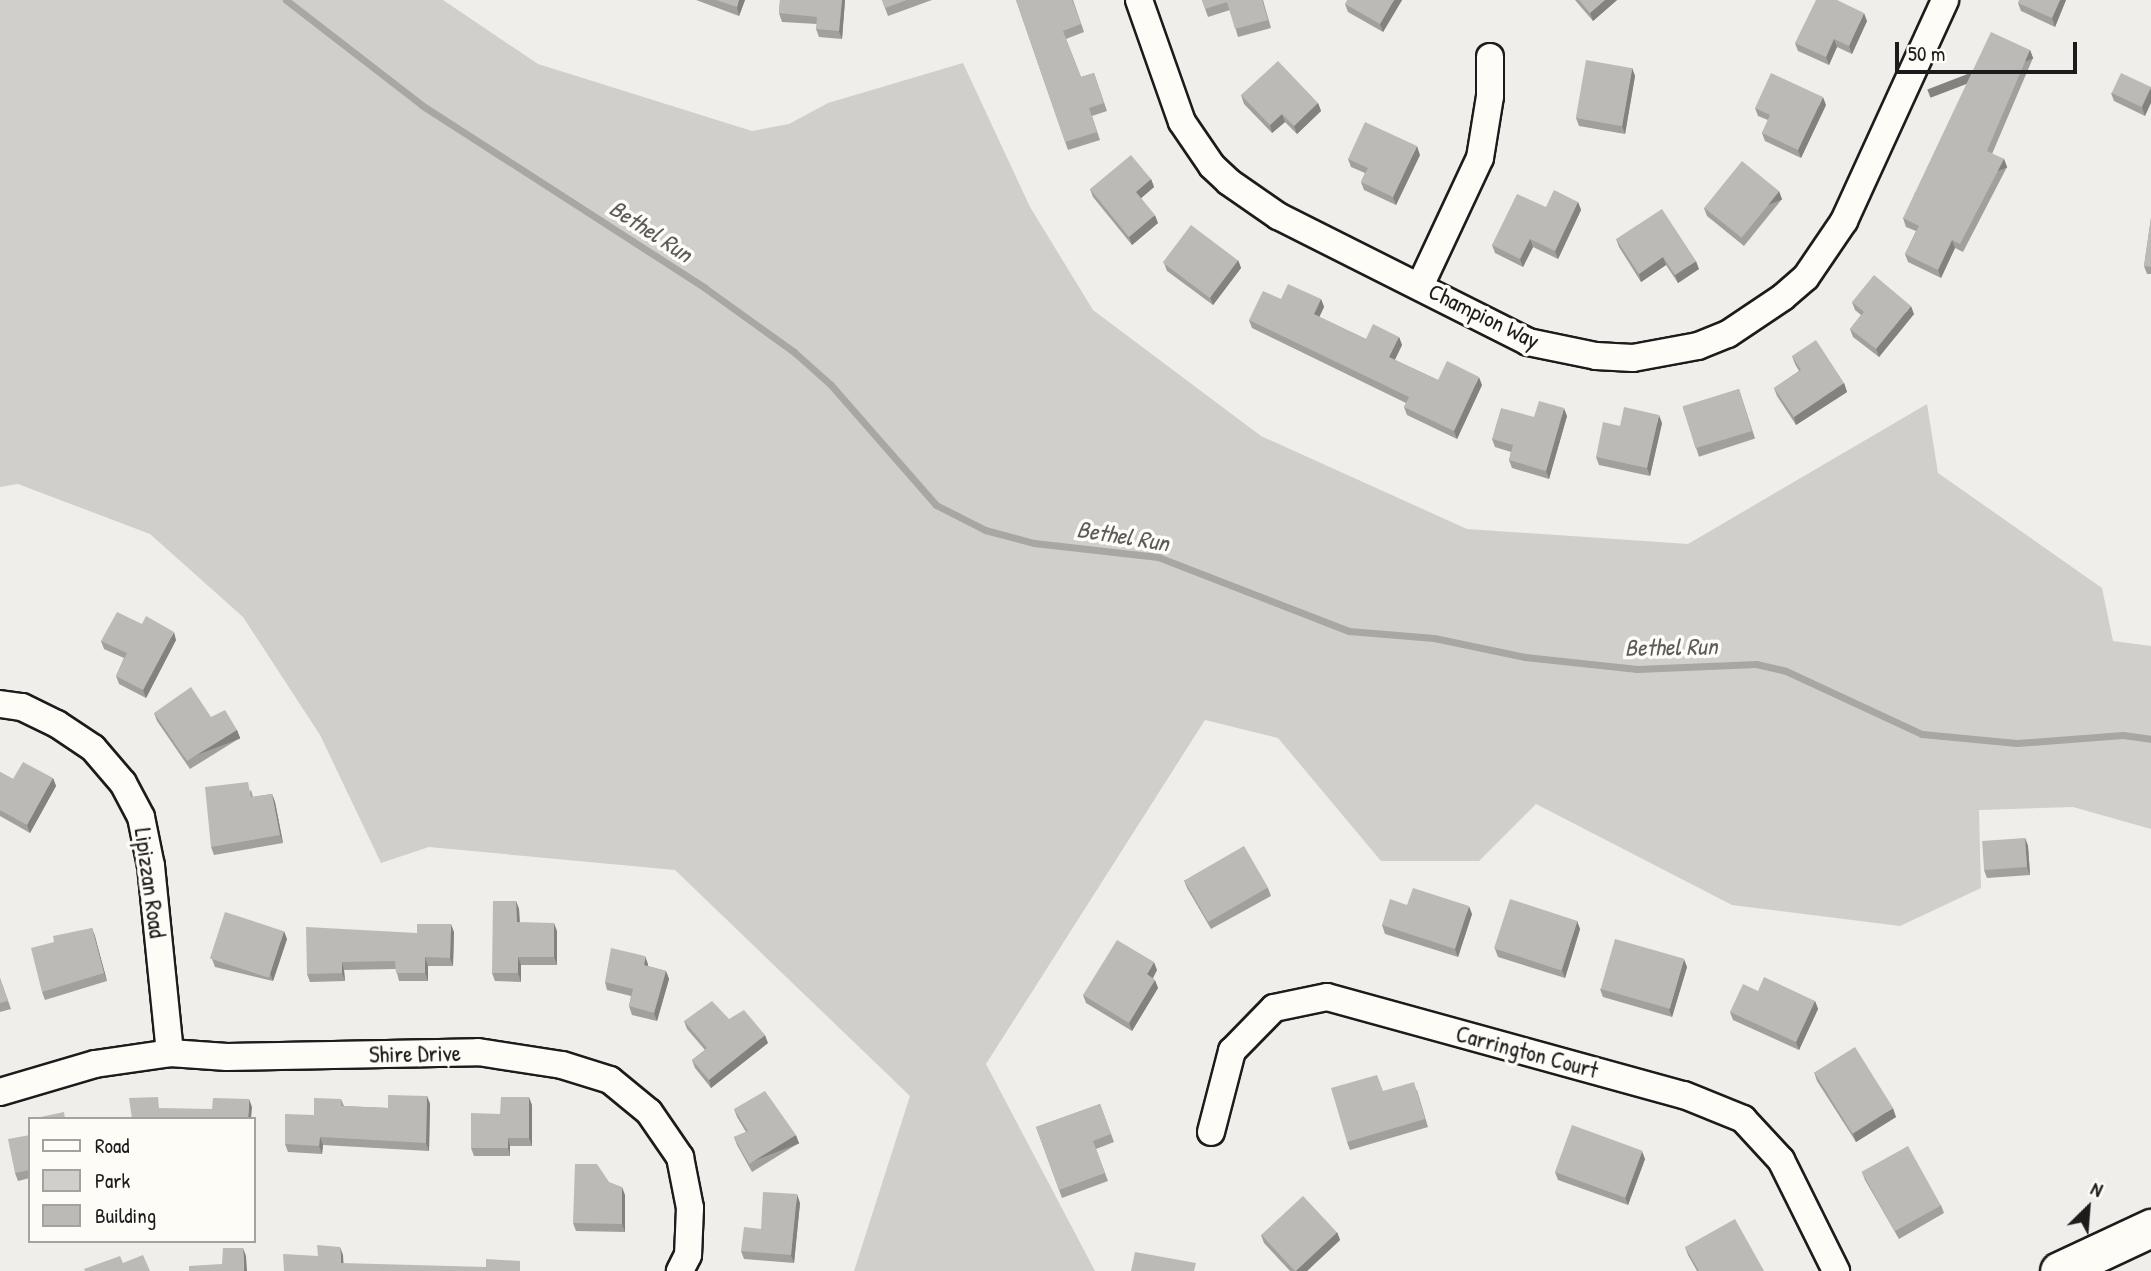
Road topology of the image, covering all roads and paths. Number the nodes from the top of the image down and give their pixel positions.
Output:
1 (1139, 0) edge
2 (1945, 0) edge
3 (1490, 57) dead end
4 (1420, 286) junction
5 (0, 704) edge
6 (170, 1053) junction
7 (0, 1092) edge
8 (1211, 1132) dead end
9 (2151, 1228) edge
10 (680, 1271) edge
11 (1836, 1271) edge
12 (2059, 1271) edge

1 - 4 street, Champion Way
2 - 4 street, Champion Way
3 - 4 street
5 - 6 street, Lipizzan Road
6 - 7 street, Shire Drive
6 - 10 street, Shire Drive
8 - 11 street, Carrington Court
9 - 12 main road

